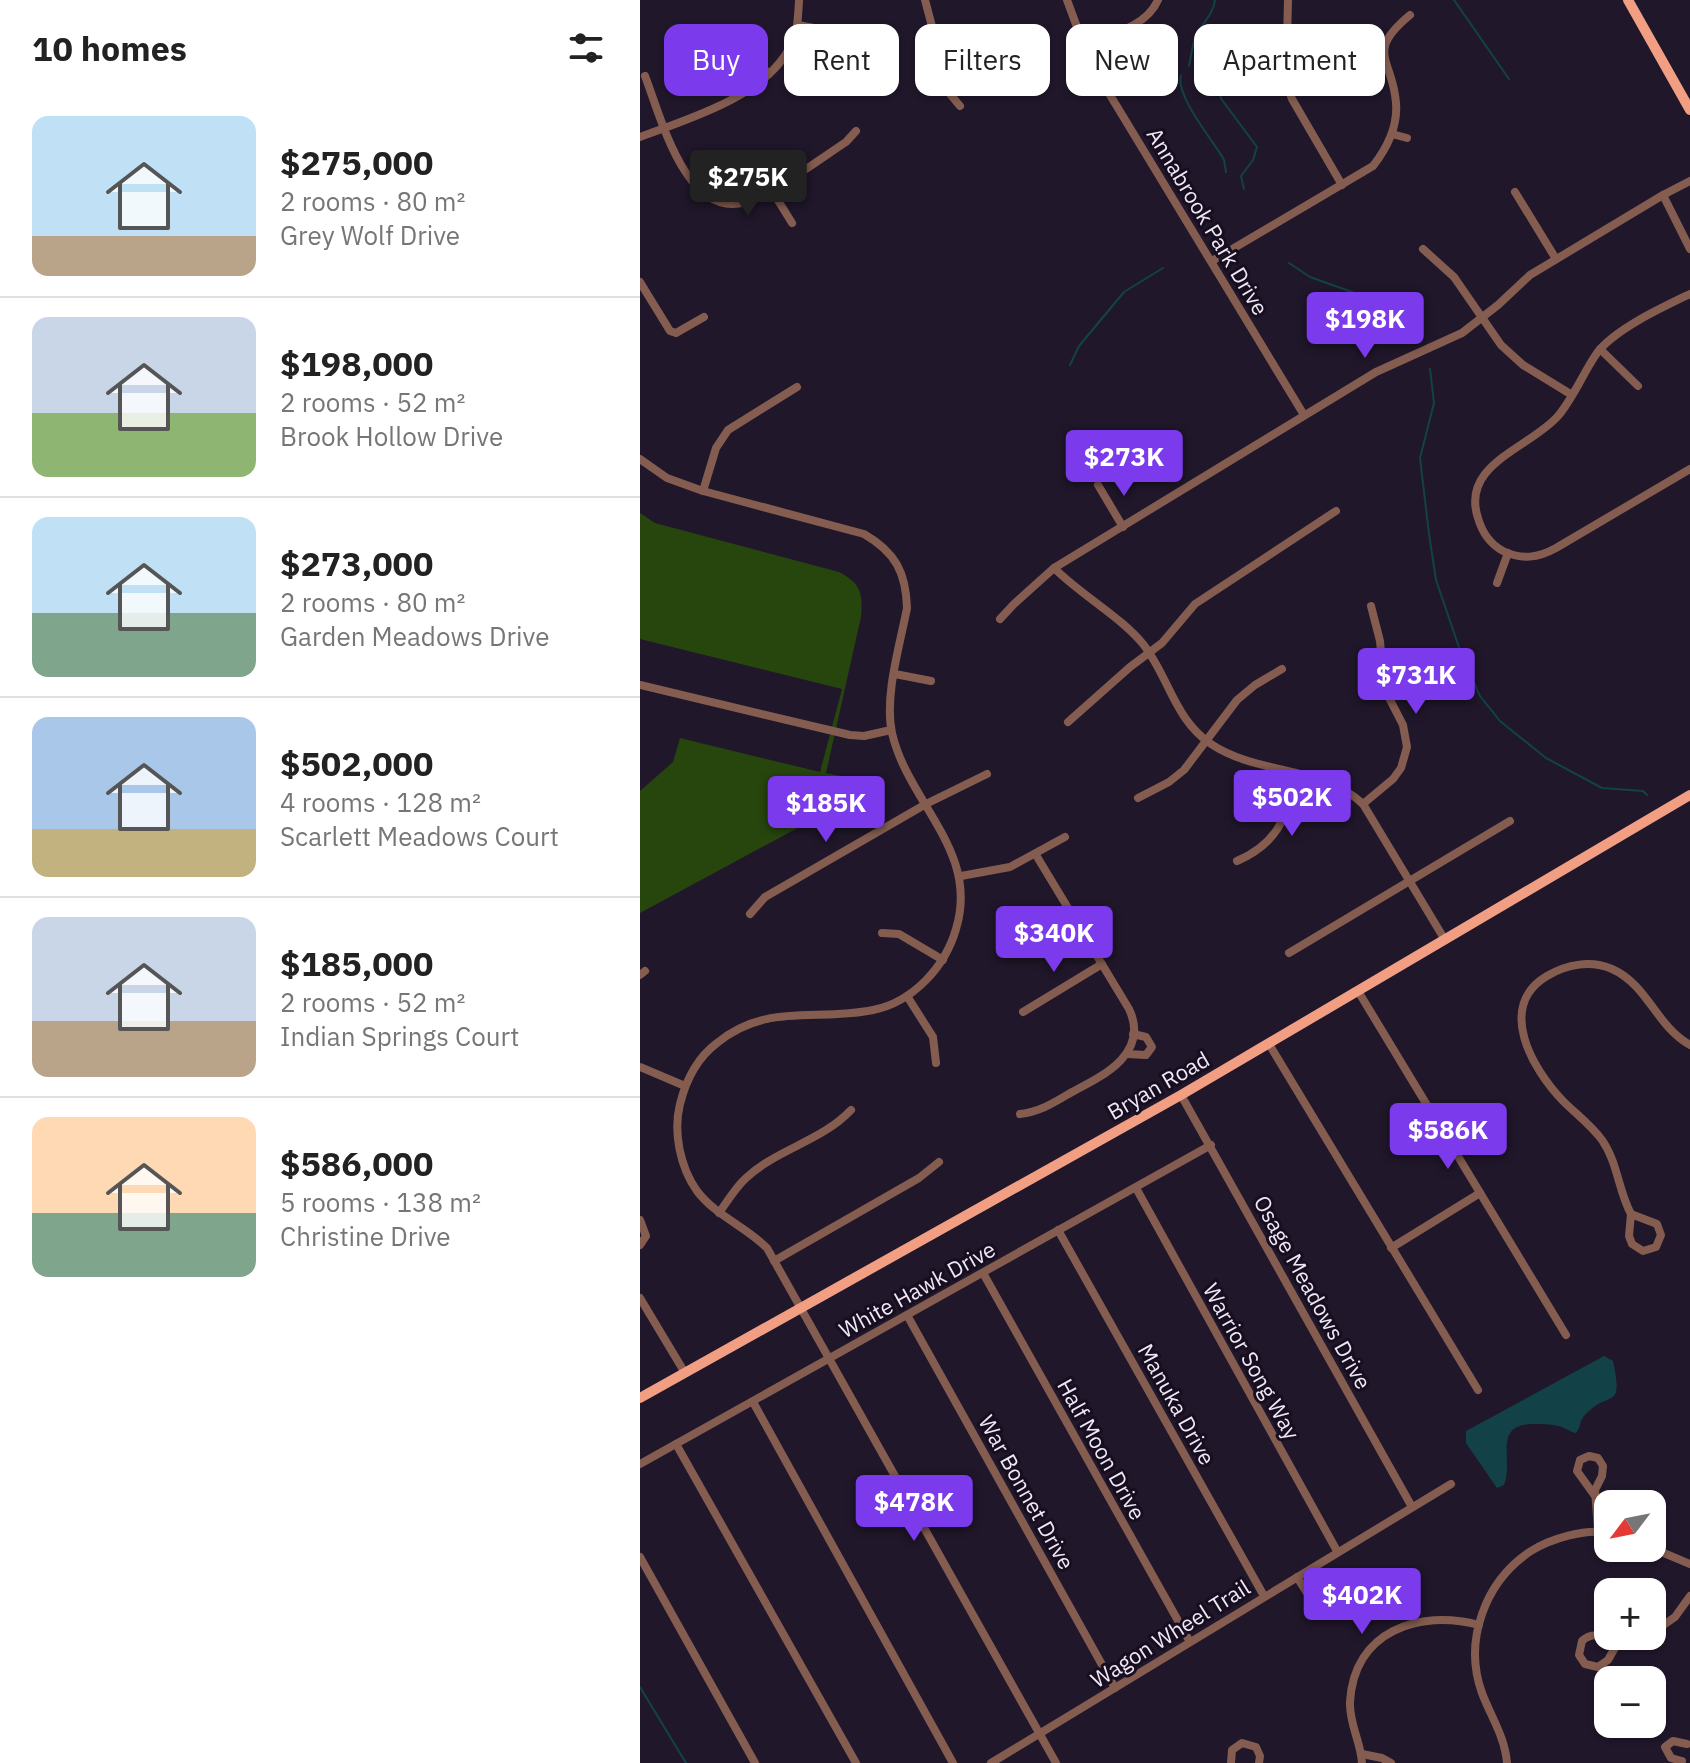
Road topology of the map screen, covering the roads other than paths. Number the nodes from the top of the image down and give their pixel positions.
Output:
1 (799, 0) edge
2 (925, 0) edge
3 (1067, 0) edge
4 (1158, 0) edge
5 (1288, 0) edge
6 (1628, 0) edge
7 (1410, 15) dead end
8 (798, 24) edge
9 (1075, 24) edge
10 (1137, 24) edge
11 (784, 56) edge
12 (769, 74) joint
13 (645, 76) dead end
14 (1112, 96) edge
15 (960, 106) dead end
16 (1690, 110) edge
17 (666, 128) junction
18 (856, 131) dead end
19 (1392, 134) junction
20 (640, 137) edge
21 (1407, 138) dead end
22 (1690, 181) edge
23 (1342, 185) junction
24 (771, 189) junction
25 (1515, 192) dead end
26 (1663, 195) junction
27 (792, 223) dead end
28 (1423, 249) dead end
29 (1690, 249) edge
30 (1556, 259) junction
31 (1212, 261) junction
32 (640, 282) edge
33 (1690, 294) edge
34 (704, 317) dead end
35 (1481, 319) junction
36 (1600, 349) junction
37 (1638, 386) dead end
38 (797, 387) dead end
39 (1572, 395) junction
40 (1304, 415) junction
41 (640, 459) edge
42 (1690, 469) edge
43 (1098, 485) dead end
44 (703, 491) junction
45 (1336, 511) dead end
46 (1123, 527) junction
47 (1508, 553) junction
48 (1054, 568) junction
49 (1497, 583) dead end
50 (1371, 606) dead end
51 (1000, 619) dead end
52 (1149, 653) junction
53 (1282, 669) dead end
54 (895, 674) junction
55 (931, 681) dead end
56 (640, 685) edge
57 (1068, 722) dead end
58 (891, 730) junction
59 (1207, 741) junction
60 (987, 774) dead end
61 (1298, 775) junction
62 (1690, 795) edge
63 (1138, 798) dead end
64 (926, 804) junction
65 (1363, 804) junction
66 (1510, 821) dead end
67 (1065, 837) dead end
68 (1036, 855) junction
69 (1237, 861) dead end
70 (961, 876) junction
71 (1409, 881) junction
72 (750, 914) dead end
73 (882, 933) dead end
74 (1445, 940) junction
75 (1289, 953) dead end
76 (943, 960) junction
77 (1102, 964) junction
78 (1358, 991) junction
79 (907, 996) junction
80 (1023, 1012) dead end
81 (1133, 1034) junction
82 (1269, 1044) junction
83 (1690, 1045) edge
84 (1127, 1054) junction
85 (936, 1063) dead end
86 (640, 1067) edge
87 (685, 1086) junction
88 (1181, 1095) junction
89 (851, 1110) dead end
90 (1020, 1114) dead end
91 (1211, 1145) junction
92 (939, 1162) dead end
93 (1136, 1188) junction
94 (1480, 1193) junction
95 (719, 1213) junction
96 (1631, 1214) junction
97 (640, 1220) edge
98 (1058, 1230) junction
99 (640, 1245) edge
100 (1391, 1248) junction
101 (774, 1261) junction
102 (983, 1273) junction
103 (640, 1298) edge
104 (801, 1308) junction
105 (907, 1315) junction
106 (1566, 1335) dead end
107 (829, 1359) junction
108 (685, 1373) junction
109 (1478, 1390) dead end
110 (640, 1398) edge
111 (753, 1402) junction
112 (676, 1444) junction
113 (640, 1464) edge
114 (1451, 1484) dead end
115 (1595, 1496) joint
116 (1412, 1507) junction
117 (1594, 1534) edge
118 (1337, 1551) junction
119 (1666, 1554) edge
120 (640, 1557) edge
121 (1690, 1564) edge
122 (1297, 1577) junction
123 (1264, 1596) junction
124 (1690, 1596) edge
125 (1318, 1610) dead end
126 (1666, 1623) edge
127 (1479, 1625) junction
128 (1190, 1642) junction
129 (1617, 1644) joint
130 (1115, 1688) junction
131 (1039, 1734) junction
132 (1688, 1742) edge
133 (1362, 1758) edge
134 (1682, 1762) edge
135 (755, 1763) edge
136 (856, 1763) edge
137 (953, 1763) edge
138 (991, 1763) edge
139 (1056, 1763) edge
140 (1231, 1763) edge
141 (1259, 1763) edge
142 (1391, 1763) edge
143 (1507, 1763) edge

1 - 8 street
2 - 15 street
3 - 9 street, Annabrook Park Drive
4 - 10 street
5 - 23 street
6 - 16 main road
7 - 19 street
11 - 12 street
12 - 17 street
13 - 17 street
14 - 31 street, Annabrook Park Drive
17 - 20 street
17 - 24 street
18 - 24 street
19 - 21 street
19 - 23 street
22 - 26 street
23 - 31 street
24 - 27 street
25 - 30 street
26 - 29 street
26 - 30 street
28 - 35 street
30 - 35 street
31 - 40 street, Annabrook Park Drive
32 - 34 street
33 - 36 street
35 - 39 street
35 - 40 street
36 - 37 street
36 - 39 street
38 - 44 street
39 - 47 street
40 - 46 street
41 - 44 street
42 - 47 street
43 - 46 street
44 - 54 street
45 - 52 street
46 - 48 street
47 - 49 street
48 - 51 street
48 - 52 street
50 - 65 street
52 - 57 street
52 - 59 street
53 - 59 street
54 - 55 street
54 - 58 street
56 - 58 street
58 - 64 street
59 - 61 street
59 - 63 street
60 - 64 street
61 - 65 street
61 - 69 street
62 - 74 main road, Bryan Road
64 - 70 street
64 - 72 street
65 - 71 street
66 - 71 street
67 - 68 street
68 - 70 street
68 - 77 street
70 - 76 street
71 - 74 street
71 - 75 street
73 - 76 street
74 - 78 main road, Bryan Road
76 - 79 street
77 - 80 street
77 - 81 street
78 - 82 main road, Bryan Road
78 - 94 street
79 - 85 street
79 - 87 street
81 - 84 street
81 - 84 street
82 - 88 main road, Bryan Road
82 - 100 street
83 - 96 street
84 - 90 street
86 - 87 street
87 - 95 street
88 - 91 street, Osage Meadows Drive
88 - 104 main road, Bryan Road
89 - 95 street
91 - 93 street, White Hawk Drive
91 - 116 street, Osage Meadows Drive
92 - 101 street
93 - 98 street, White Hawk Drive
93 - 118 street, Warrior Song Way
94 - 100 street
94 - 106 street
95 - 101 street
96 - 96 street
97 - 99 street
98 - 102 street, White Hawk Drive
98 - 123 street, Manuka Drive
100 - 109 street
101 - 104 street
102 - 105 street, White Hawk Drive
102 - 128 street, Half Moon Drive
103 - 108 street
104 - 107 street
104 - 108 main road, Bryan Road
105 - 107 street, White Hawk Drive
105 - 130 street, War Bonnet Drive
107 - 111 street, White Hawk Drive
107 - 131 street
108 - 110 main road, Bryan Road
111 - 112 street, White Hawk Drive
111 - 137 street
112 - 113 street, White Hawk Drive
112 - 136 street
114 - 116 street, Wagon Wheel Trail
115 - 115 street
116 - 118 street, Wagon Wheel Trail
117 - 127 street
118 - 122 street, Wagon Wheel Trail
119 - 121 street
120 - 135 street
122 - 123 street, Wagon Wheel Trail
122 - 125 street
123 - 128 street, Wagon Wheel Trail
124 - 126 street
127 - 133 street
127 - 143 street
128 - 130 street, Wagon Wheel Trail
129 - 129 street
130 - 131 street, Wagon Wheel Trail
131 - 138 street, Wagon Wheel Trail
131 - 139 street
132 - 134 street
132 - 134 street
133 - 142 street
140 - 141 street

